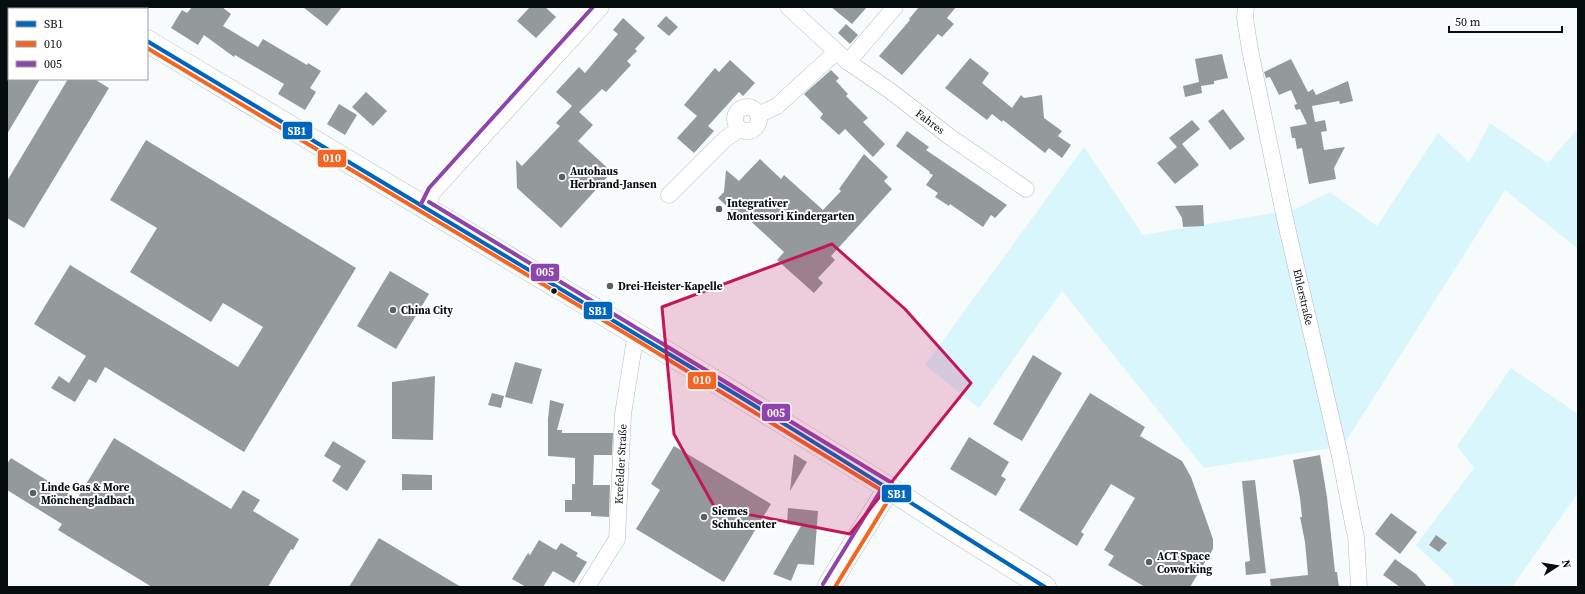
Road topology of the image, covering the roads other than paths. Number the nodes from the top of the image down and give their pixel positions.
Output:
1 (601, 7) edge
2 (788, 7) edge
3 (895, 7) edge
4 (1246, 7) edge
5 (148, 42) edge
6 (842, 57) junction
7 (1026, 189) dead end
8 (669, 195) dead end
9 (426, 207) junction
10 (636, 333) junction
11 (889, 488) junction
12 (587, 587) edge
13 (828, 587) edge
14 (1045, 587) edge
15 (1359, 587) edge

1 - 9 street
2 - 6 street, Fahres
3 - 6 street
4 - 15 street, Ehlerstraße
5 - 9 main road
6 - 7 street, Fahres
6 - 8 street
9 - 10 main road
10 - 11 main road
10 - 12 street, Krefelder Straße
11 - 13 main road
11 - 14 main road

